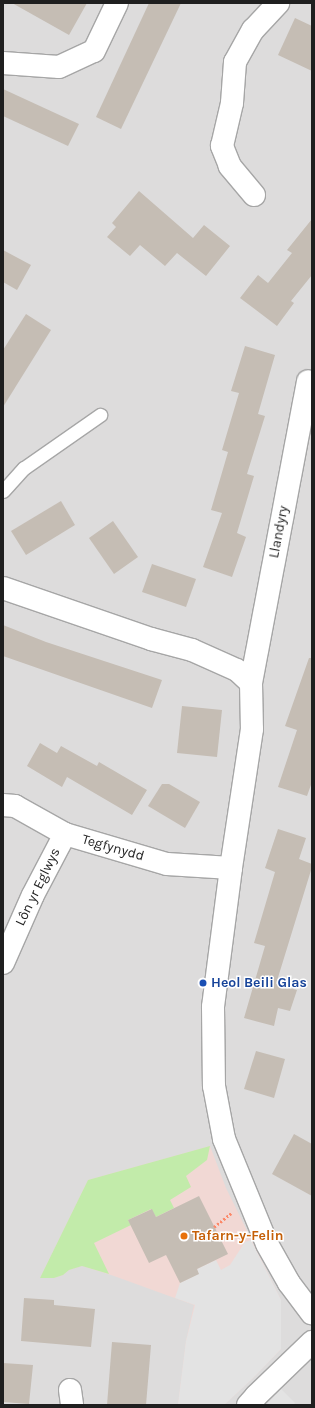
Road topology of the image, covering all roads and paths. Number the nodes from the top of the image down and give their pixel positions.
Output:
1 (118, 3) edge
2 (278, 3) edge
3 (3, 63) edge
4 (254, 195) dead end
5 (308, 381) dead end
6 (100, 415) dead end
7 (3, 491) edge
8 (3, 588) edge
9 (251, 683) junction
10 (3, 805) edge
11 (65, 834) junction
12 (231, 868) junction
13 (3, 963) edge
14 (312, 1313) edge
15 (312, 1342) edge
16 (248, 1405) edge

1 - 3 street
2 - 4 street
5 - 9 street, Llandyry
6 - 7 lane
8 - 9 street
9 - 12 street, Llandyry
10 - 11 street, Tegfynydd
11 - 12 street, Tegfynydd
11 - 13 street, Lôn yr Eglwys
12 - 14 street
15 - 16 street

